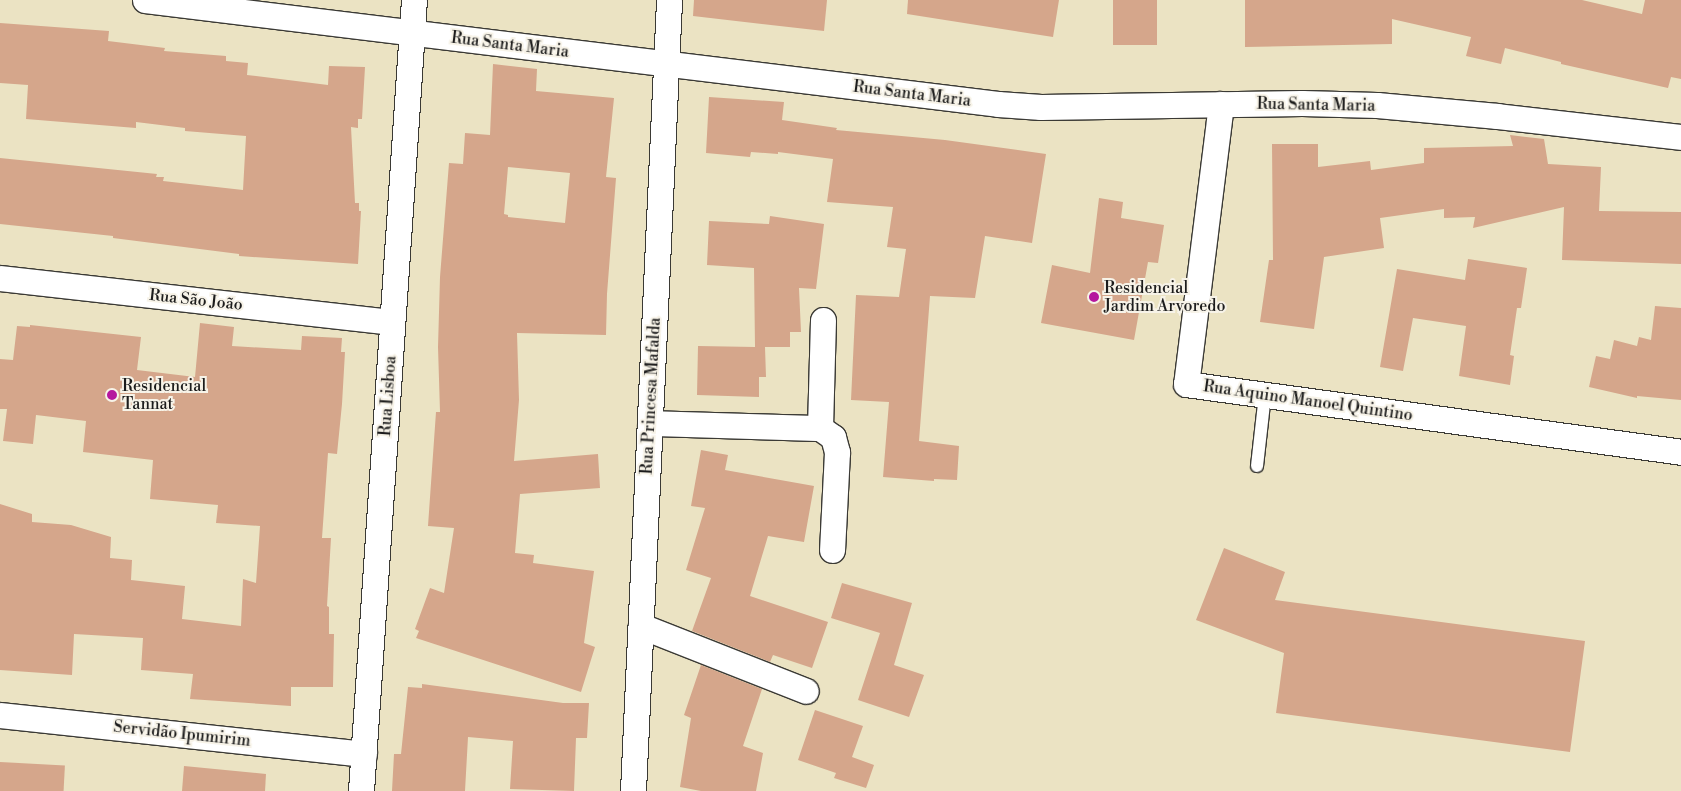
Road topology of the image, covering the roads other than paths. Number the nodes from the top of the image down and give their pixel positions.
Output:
1 (146, 0) edge
2 (414, 0) edge
3 (669, 0) edge
4 (412, 33) junction
5 (666, 64) junction
6 (1221, 104) junction
7 (1681, 137) edge
8 (0, 278) edge
9 (823, 320) dead end
10 (392, 322) junction
11 (1265, 396) junction
12 (650, 422) junction
13 (820, 428) junction
14 (1681, 452) edge
15 (1257, 466) dead end
16 (832, 550) dead end
17 (641, 626) junction
18 (806, 691) dead end
19 (0, 715) edge
20 (364, 754) junction
21 (361, 791) edge
22 (633, 791) edge

1 - 4 street, Rua Santa Maria
2 - 4 street, Rua Lisboa
3 - 5 street, Rua Princesa Mafalda
4 - 5 street, Rua Santa Maria
4 - 10 street, Rua Lisboa
5 - 6 street, Rua Santa Maria
5 - 12 street, Rua Princesa Mafalda
6 - 7 street, Rua Santa Maria
6 - 11 street, Rua Aquino Manoel Quintino
8 - 10 street, Rua São João
9 - 13 street
10 - 20 street, Rua Lisboa
11 - 14 street, Rua Aquino Manoel Quintino
11 - 15 lane
12 - 13 street
12 - 17 street, Rua Princesa Mafalda
13 - 16 street
17 - 18 street
17 - 22 street, Rua Princesa Mafalda
19 - 20 street, Servidão Ipumirim
20 - 21 street, Rua Lisboa

